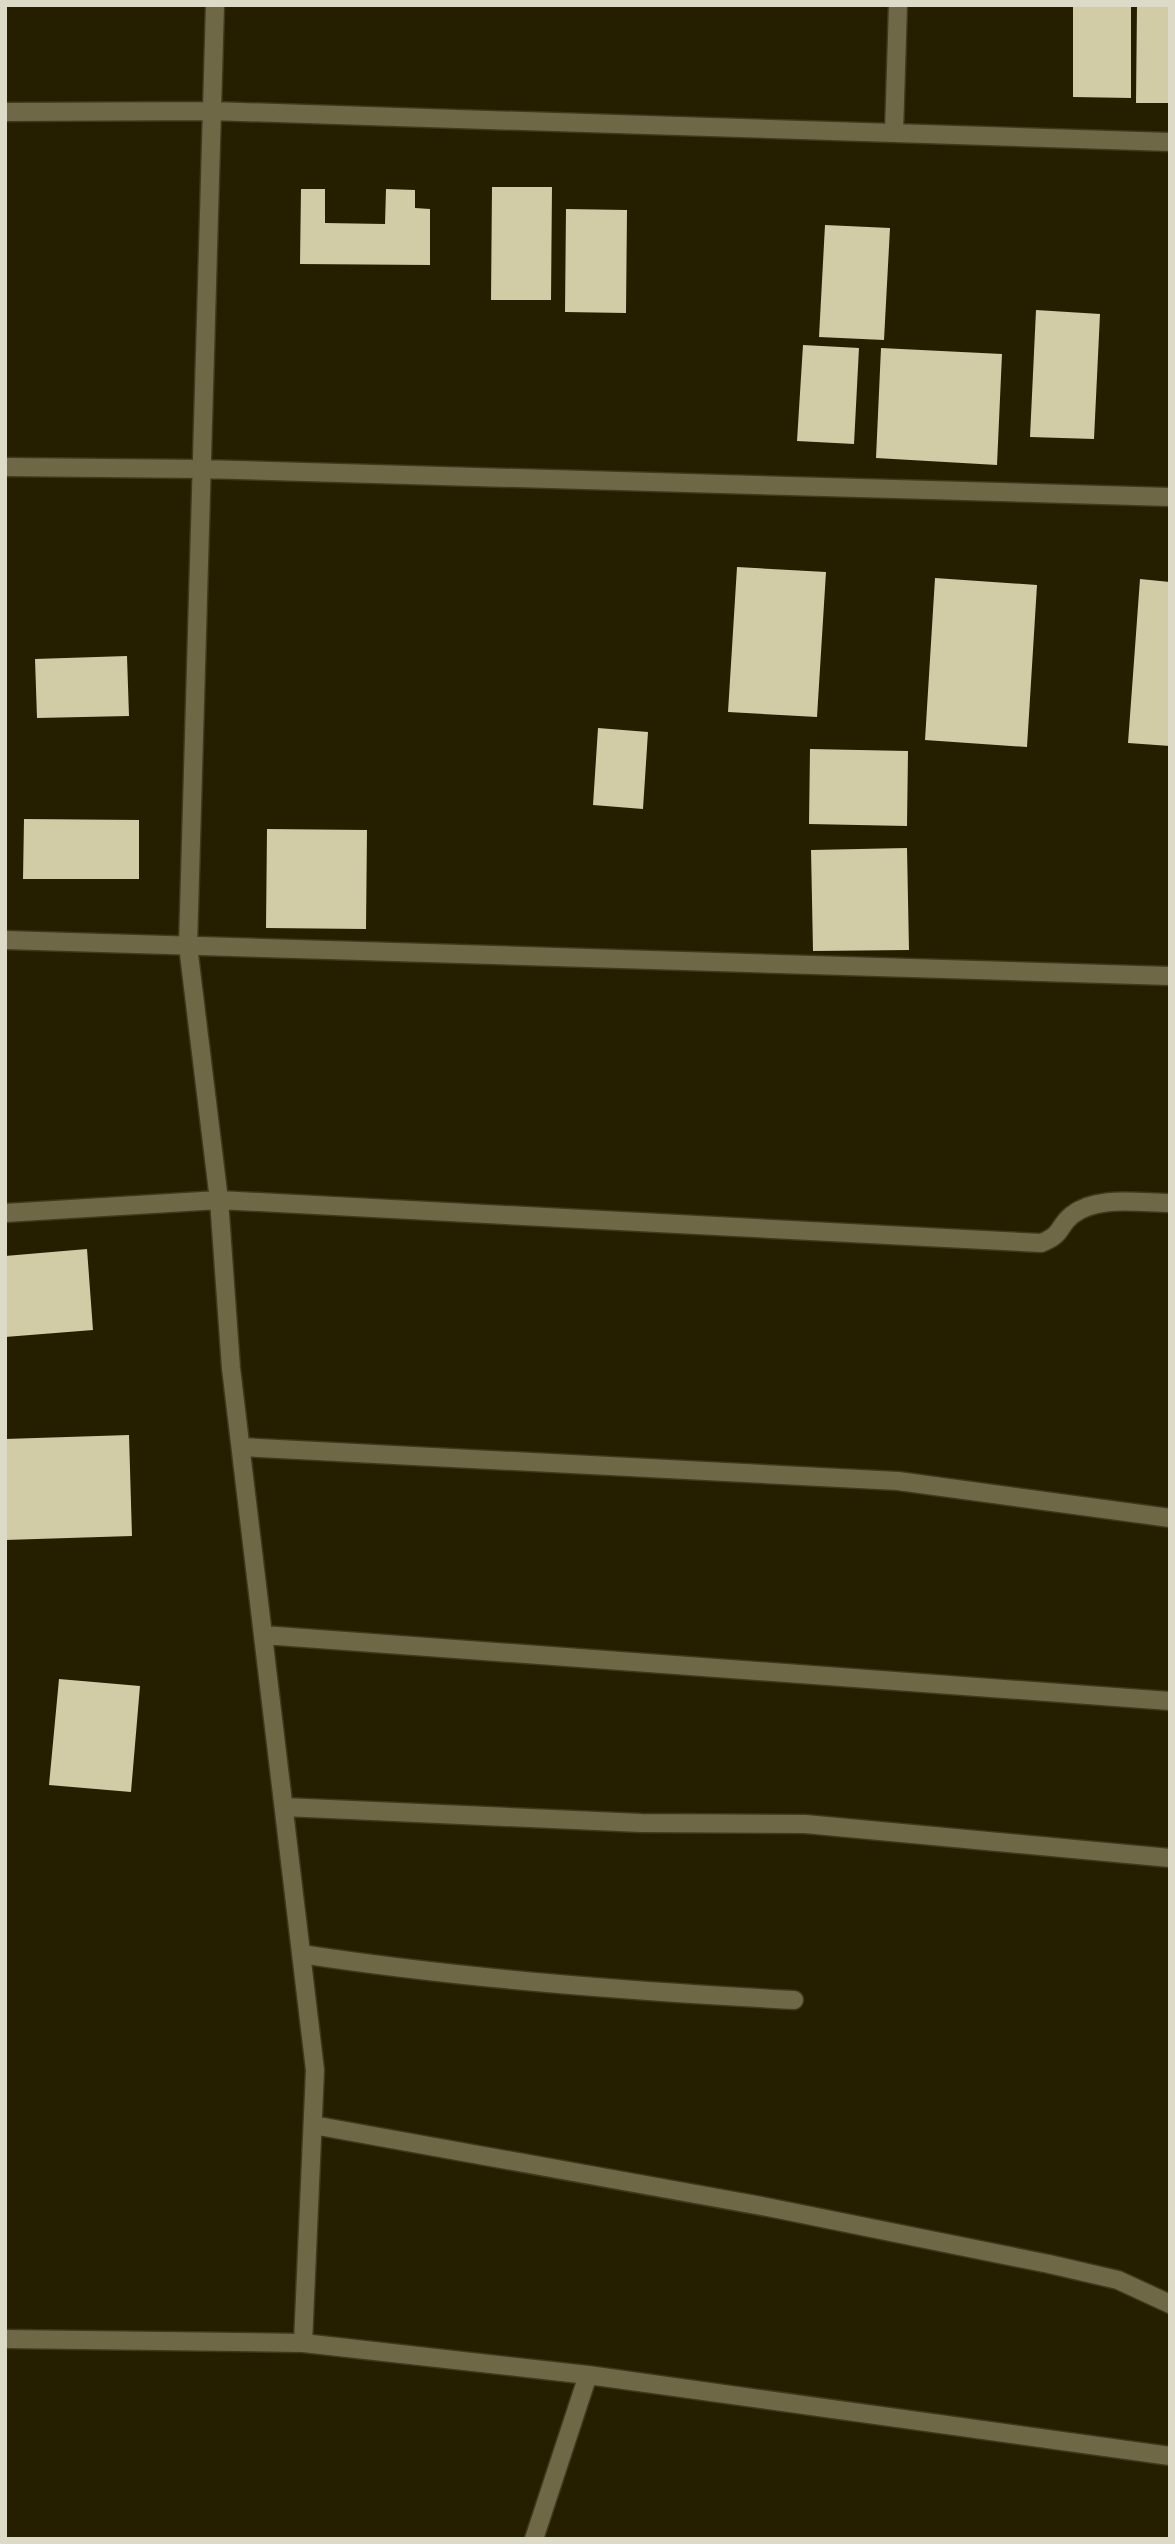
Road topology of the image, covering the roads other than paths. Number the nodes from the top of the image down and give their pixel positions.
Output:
1 (215, 5) edge
2 (898, 5) edge
3 (212, 111) junction
4 (5, 112) edge
5 (894, 132) junction
6 (1170, 142) edge
7 (5, 467) edge
8 (201, 469) junction
9 (1170, 497) edge
10 (5, 940) edge
11 (188, 946) junction
12 (1170, 976) edge
13 (219, 1200) junction
14 (1170, 1203) edge
15 (5, 1213) edge
16 (241, 1447) junction
17 (1170, 1518) edge
18 (263, 1635) junction
19 (1170, 1701) edge
20 (284, 1807) junction
21 (1170, 1858) edge
22 (301, 1954) junction
23 (794, 2000) dead end
24 (313, 2125) junction
25 (1170, 2304) edge
26 (5, 2339) edge
27 (303, 2343) junction
28 (588, 2375) junction
29 (1170, 2456) edge
30 (534, 2539) edge

1 - 3 street
2 - 5 street
3 - 4 street
3 - 5 street
3 - 8 street
5 - 6 street
7 - 8 street
8 - 9 street
8 - 11 street
10 - 11 street
11 - 12 street
11 - 13 street
13 - 14 street
13 - 15 street
13 - 16 street
16 - 17 street
16 - 18 street
18 - 19 street
18 - 20 street
20 - 21 street
20 - 22 street
22 - 23 street
22 - 24 street
24 - 25 street
24 - 27 street
26 - 27 street
27 - 28 street
28 - 29 street
28 - 30 street

